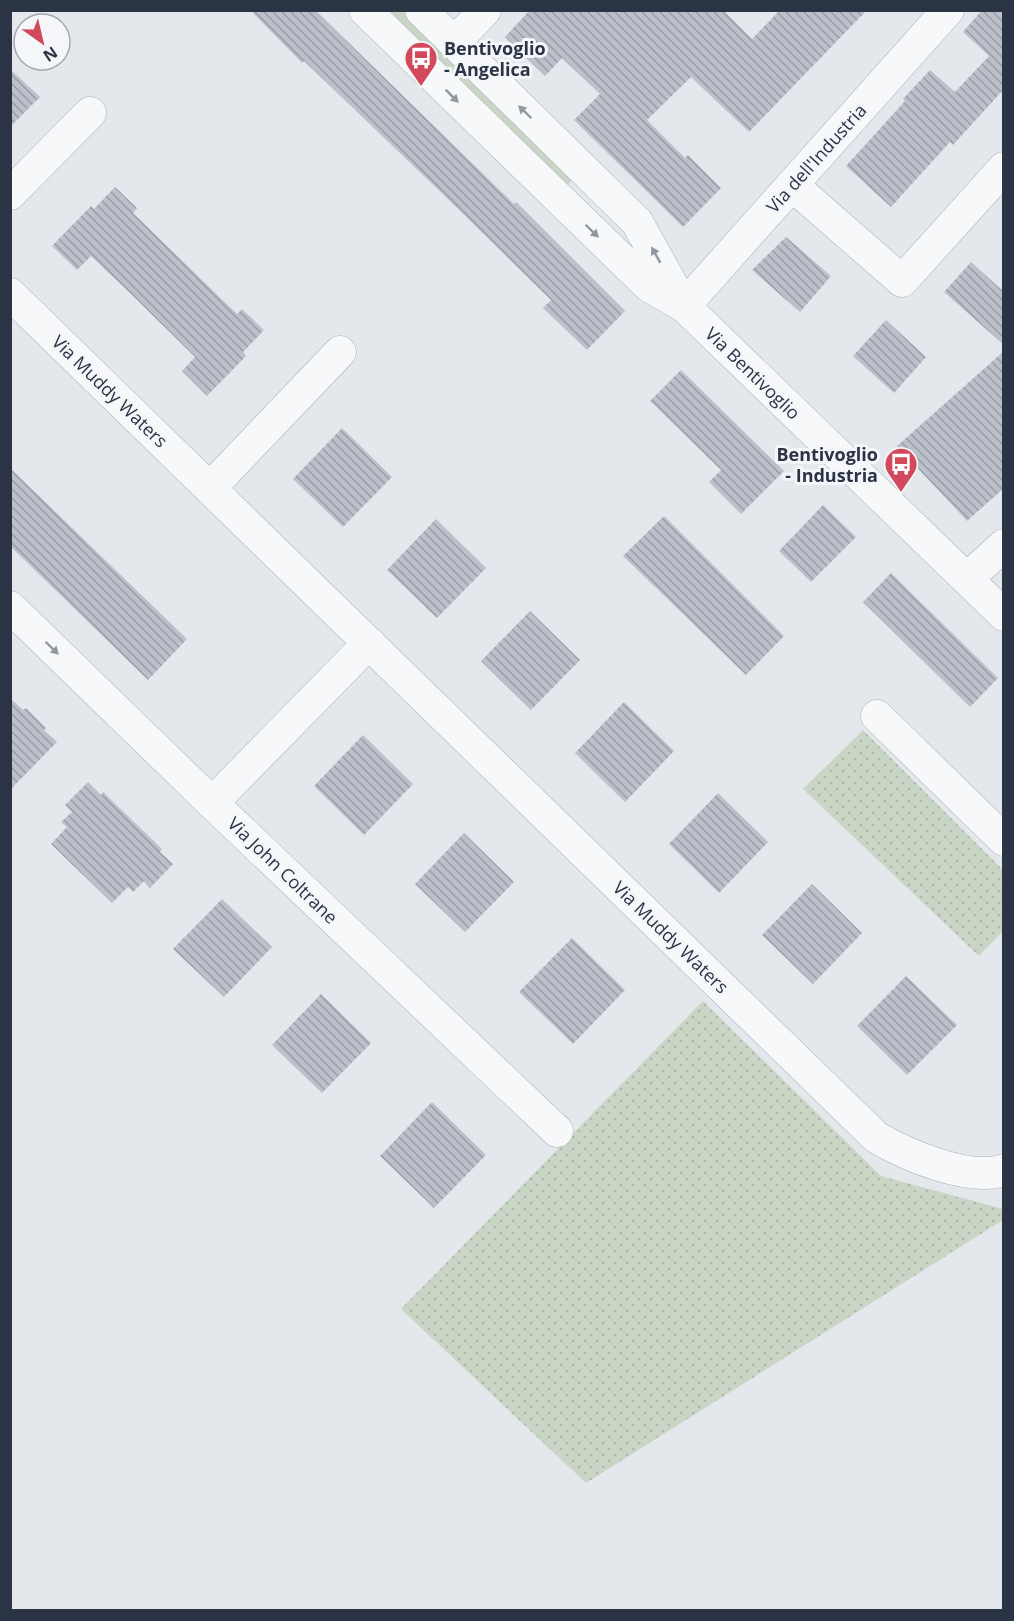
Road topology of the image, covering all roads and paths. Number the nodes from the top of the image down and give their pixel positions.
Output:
1 (365, 10) edge
2 (421, 10) edge
3 (484, 10) edge
4 (948, 10) edge
5 (454, 43) junction
6 (90, 113) dead end
7 (1004, 168) edge
8 (792, 185) junction
9 (10, 194) edge
10 (10, 294) edge
11 (684, 306) junction
12 (340, 352) dead end
13 (210, 488) junction
14 (1004, 545) edge
15 (966, 579) junction
16 (10, 607) edge
17 (1004, 615) edge
18 (369, 643) junction
19 (877, 716) dead end
20 (212, 803) junction
21 (1004, 840) edge
22 (557, 1131) dead end
23 (1004, 1170) edge

1 -> 11 street, Via Bentivoglio
2 - 5 street, Via Bentivoglio
3 - 5 street
4 - 8 street, Via dell'Industria
11 -> 5 street, Via Bentivoglio
6 - 9 street
7 - 8 street
8 - 11 street, Via dell'Industria
10 - 13 street, Via Muddy Waters
11 - 15 street, Via Bentivoglio
12 - 13 street
13 - 18 street, Via Muddy Waters
14 - 15 street
15 - 17 street, Via Bentivoglio
16 -> 20 street, Via John Coltrane
18 - 20 street
18 - 23 street, Via Muddy Waters
19 - 21 street
20 - 22 street, Via John Coltrane

